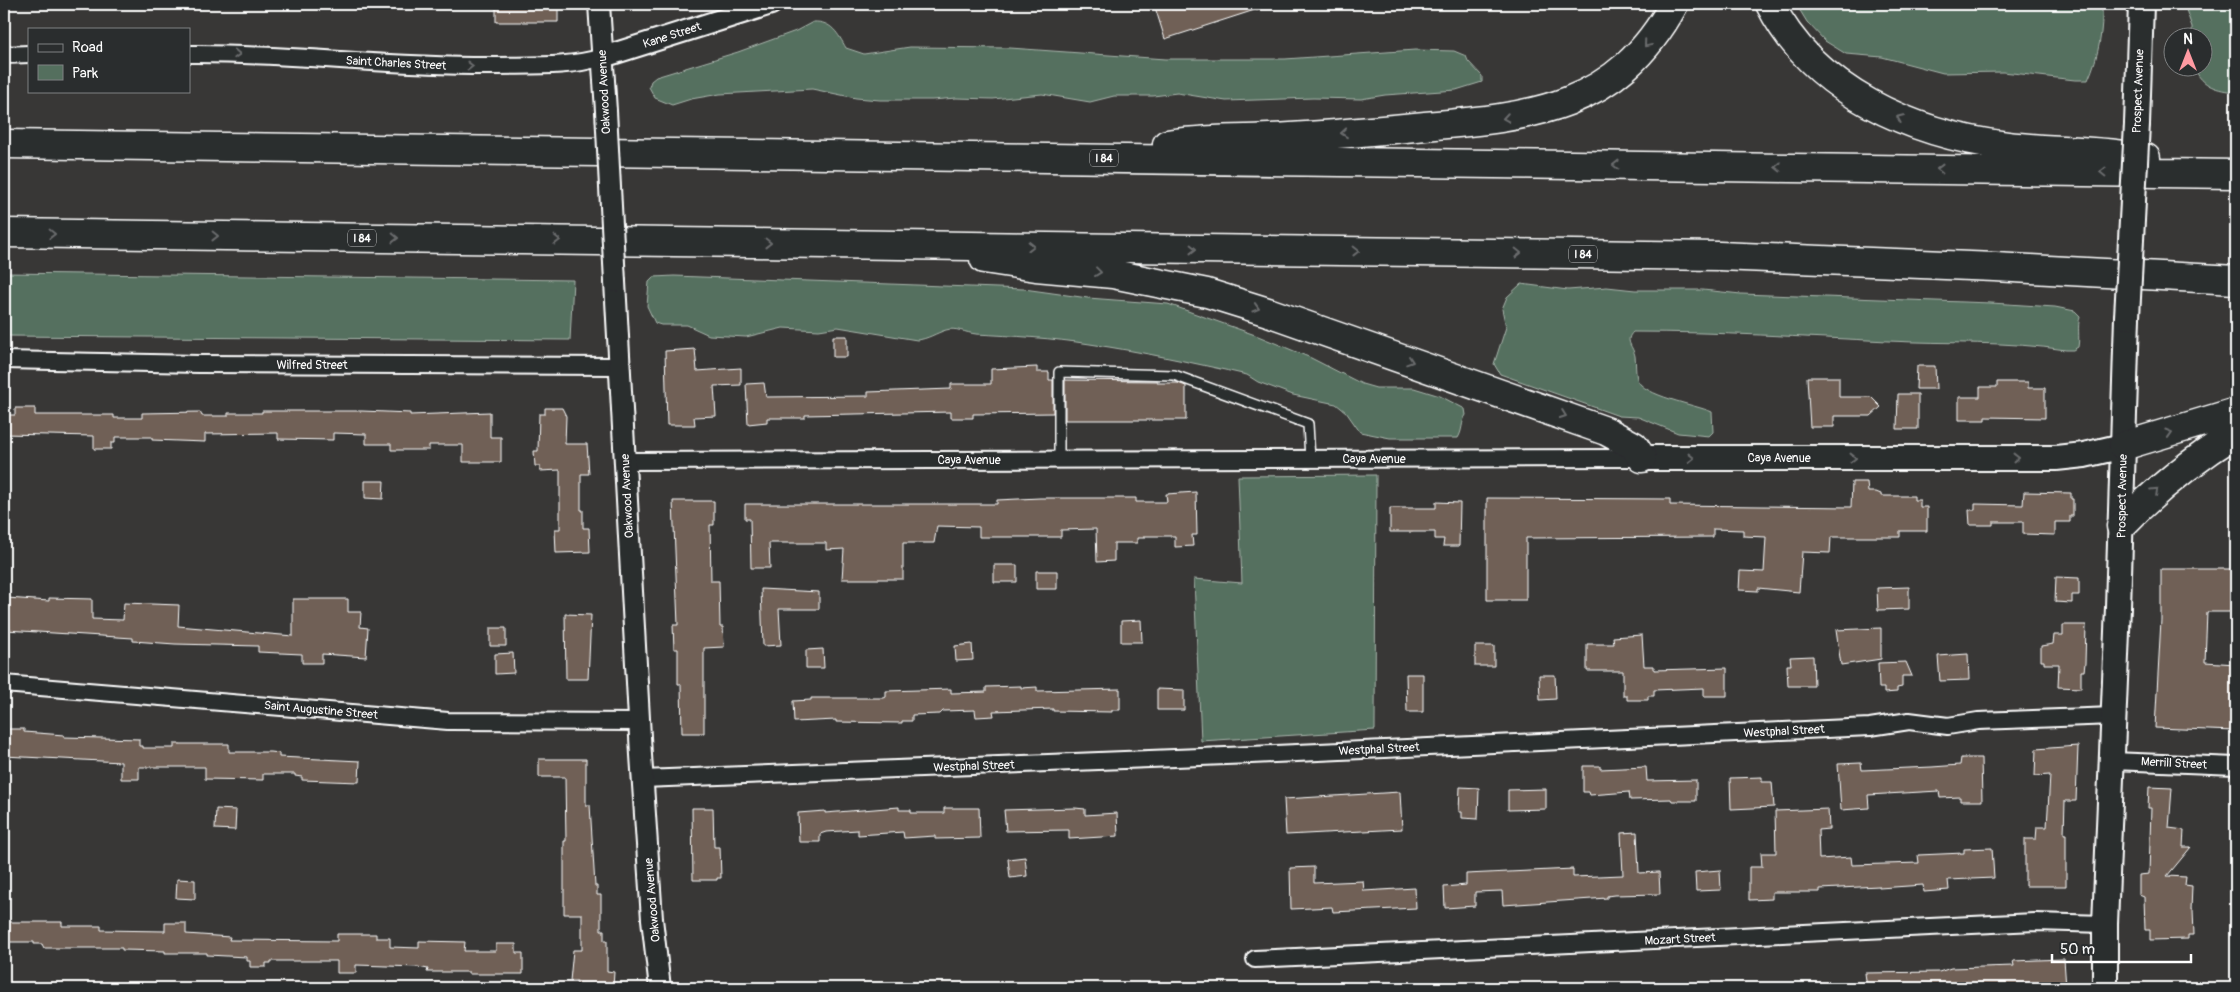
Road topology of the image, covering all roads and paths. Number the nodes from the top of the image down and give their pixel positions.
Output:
1 (599, 4) edge
2 (771, 4) edge
3 (1674, 4) edge
4 (1770, 4) edge
5 (2141, 4) edge
6 (4, 54) edge
7 (28, 54) edge
8 (190, 54) edge
9 (603, 58) junction
10 (4, 144) edge
11 (1101, 158) junction
12 (2204, 174) junction
13 (2236, 174) edge
14 (4, 233) edge
15 (930, 245) junction
16 (2236, 280) edge
17 (4, 360) edge
18 (620, 366) junction
19 (2236, 412) edge
20 (2236, 433) edge
21 (2123, 446) junction
22 (1642, 458) junction
23 (1059, 459) junction
24 (1310, 459) junction
25 (625, 461) junction
26 (2121, 526) junction
27 (4, 684) edge
28 (2114, 716) junction
29 (639, 722) junction
30 (2112, 761) junction
31 (2236, 766) edge
32 (642, 779) junction
33 (2105, 924) junction
34 (1254, 959) dead end
35 (660, 988) edge
36 (2105, 988) edge

1 - 9 street, Oakwood Avenue
2 - 9 street, Kane Street
3 -> 11 highway
12 -> 4 highway
5 - 21 main road, Prospect Avenue, bridge
6 - 7 street
8 -> 9 street, Saint Charles Street
9 - 18 street, Oakwood Avenue, bridge
10 - 11 highway, I 84
12 -> 11 highway, I 84
12 - 13 highway, I 84
14 -> 15 highway, I 84
15 -> 16 highway, I 84
15 -> 22 highway
17 - 18 street, Wilfred Street
18 - 25 street, Oakwood Avenue
21 -> 19 highway
26 -> 20 highway
22 -> 21 main road, Caya Avenue
21 - 26 main road, Prospect Avenue
22 - 24 street, Caya Avenue
23 - 24 street, Caya Avenue
23 - 24 lane
23 - 25 street, Caya Avenue
25 - 29 street, Oakwood Avenue
26 - 28 main road, Prospect Avenue
27 - 29 street, Saint Augustine Street
28 - 30 main road, Prospect Avenue
28 - 32 street, Westphal Street
29 - 32 street, Oakwood Avenue
30 - 31 street, Merrill Street
30 - 33 main road, Prospect Avenue
32 - 35 street, Oakwood Avenue
33 - 34 street, Mozart Street
33 - 36 main road, Prospect Avenue

